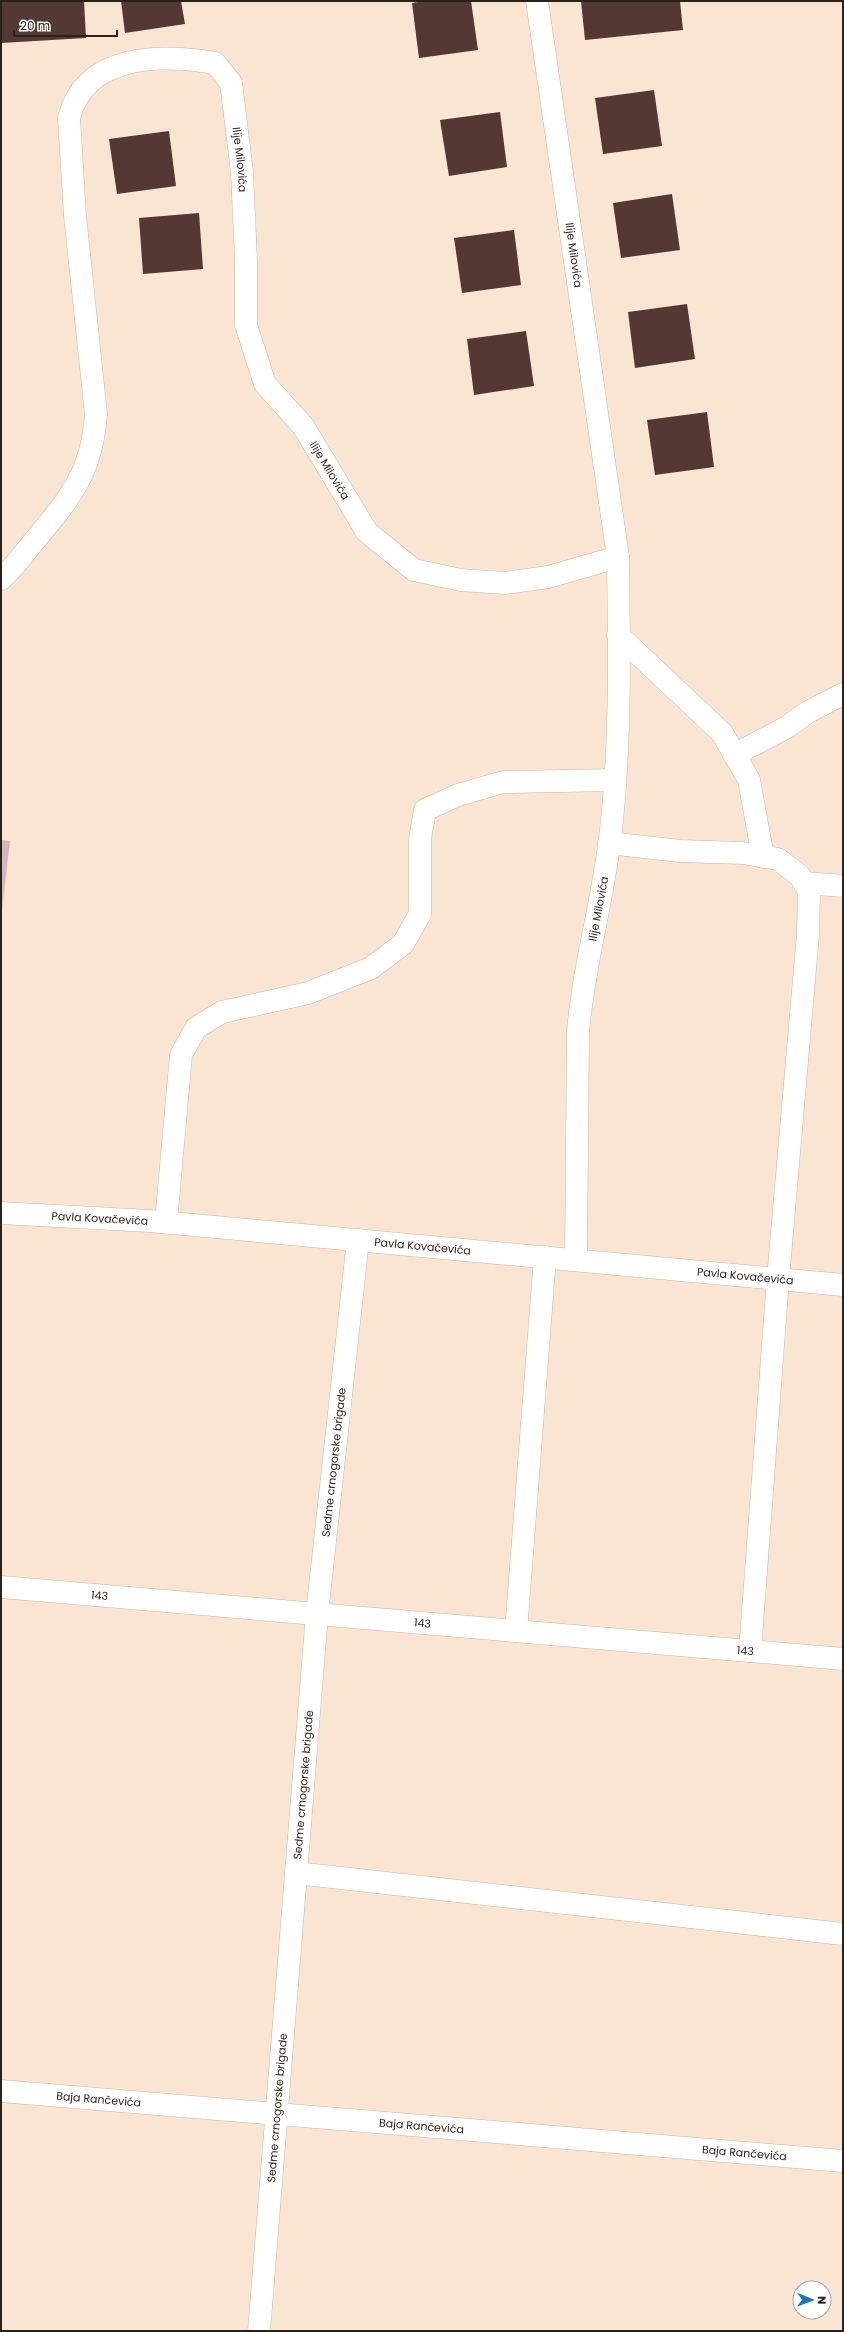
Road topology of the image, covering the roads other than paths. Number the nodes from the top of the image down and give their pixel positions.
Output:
1 (537, 1) edge
2 (618, 557) junction
3 (1, 579) edge
4 (618, 635) junction
5 (843, 694) edge
6 (734, 755) junction
7 (614, 780) junction
8 (609, 843) junction
9 (764, 857) junction
10 (804, 884) junction
11 (843, 886) edge
12 (1, 1213) edge
13 (166, 1222) junction
14 (358, 1240) junction
15 (545, 1257) junction
16 (576, 1260) junction
17 (778, 1279) junction
18 (843, 1285) edge
19 (1, 1587) edge
20 (317, 1614) junction
21 (516, 1631) junction
22 (750, 1651) junction
23 (843, 1659) edge
24 (296, 1873) junction
25 (843, 1934) edge
26 (1, 2091) edge
27 (277, 2114) junction
28 (843, 2161) edge
29 (259, 2331) edge

1 - 2 street, Ilije Milovića
2 - 3 street, Ilije Milovića
2 - 4 street, Ilije Milovića
4 - 6 street
4 - 7 street, Ilije Milovića
5 - 6 street
6 - 9 street
7 - 8 street, Ilije Milovića
7 - 13 street
8 - 9 street
8 - 16 street, Ilije Milovića
9 - 10 street
10 - 11 street
10 - 17 street
12 - 13 street, Pavla Kovačevića
13 - 14 street, Pavla Kovačevića
14 - 15 street, Pavla Kovačevića
14 - 20 street, Sedme crnogorske brigade
15 - 16 street, Pavla Kovačevića
15 - 21 street
16 - 17 street, Pavla Kovačevića
17 - 18 street, Pavla Kovačevića
17 - 22 street
19 - 20 street, 143
20 - 21 street, 143
20 - 24 street, Sedme crnogorske brigade
21 - 22 street, 143
22 - 23 street, 143
24 - 25 street
24 - 27 street, Sedme crnogorske brigade
26 - 27 street, Baja Rančevića
27 - 28 street, Baja Rančevića
27 - 29 street, Sedme crnogorske brigade

